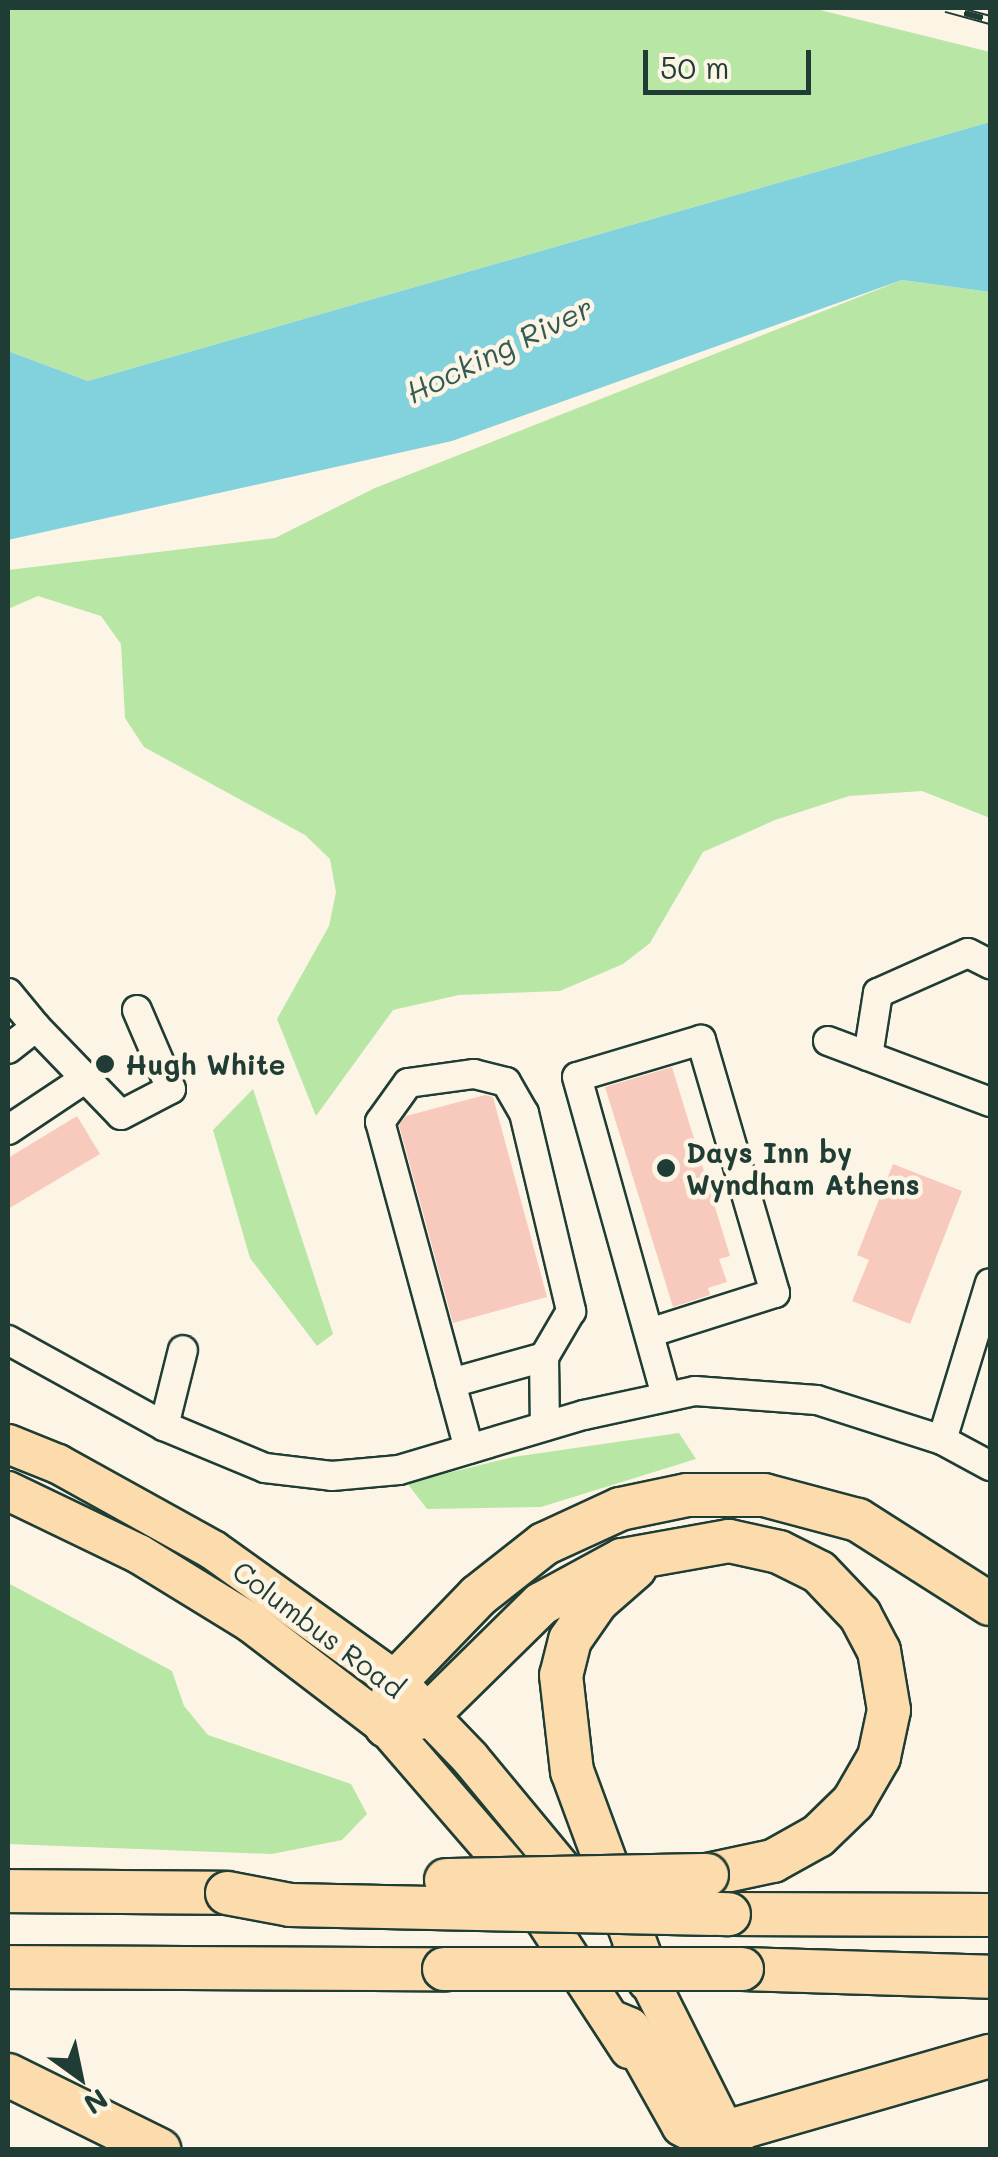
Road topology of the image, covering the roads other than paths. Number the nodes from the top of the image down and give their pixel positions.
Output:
1 (990, 964) edge
2 (8, 993) edge
3 (137, 1010) dead end
4 (36, 1027) junction
5 (828, 1041) dead end
6 (8, 1049) edge
7 (868, 1056) junction
8 (83, 1080) junction
9 (990, 1102) edge
10 (8, 1130) edge
11 (990, 1284) edge
12 (652, 1332) junction
13 (8, 1340) edge
14 (182, 1350) dead end
15 (544, 1358) junction
16 (451, 1383) junction
17 (666, 1394) junction
18 (164, 1426) junction
19 (546, 1426) junction
20 (942, 1440) junction
21 (8, 1444) edge
22 (468, 1450) junction
23 (990, 1466) edge
24 (8, 1491) edge
25 (676, 1546) junction
26 (990, 1604) edge
27 (396, 1682) junction
28 (428, 1716) junction
29 (386, 1726) junction
30 (8, 1891) edge
31 (227, 1894) junction
32 (990, 1914) edge
33 (8, 1967) edge
34 (990, 1977) edge
35 (649, 1980) junction
36 (615, 2022) junction
37 (990, 2056) edge
38 (8, 2075) edge
39 (730, 2141) edge
40 (160, 2150) edge
41 (680, 2150) edge

1 - 7 street
2 - 4 street
3 - 8 street
4 - 6 street
4 - 8 street
5 - 7 street
7 - 9 street
8 - 10 street
11 - 20 street
12 - 12 street
12 - 17 street
13 - 18 street
14 - 18 street
15 - 16 street
15 - 16 street
15 - 19 street
16 - 22 street
17 - 19 street
17 - 20 street
18 - 22 street
19 - 22 street
20 - 23 street
21 - 27 main road, Columbus Road
24 - 29 main road, Columbus Road
25 - 28 highway
25 - 31 highway, bridge
25 - 35 highway
26 - 27 highway
27 - 28 main road, Columbus Road
27 - 29 highway
28 - 29 highway
28 - 35 main road, Columbus Road
29 - 36 main road, Columbus Road
30 - 31 highway
31 - 32 highway, bridge
33 - 34 highway, bridge
35 - 39 main road, Columbus Road
36 - 39 highway
36 - 41 main road, Columbus Road
37 - 39 highway
38 - 40 highway

